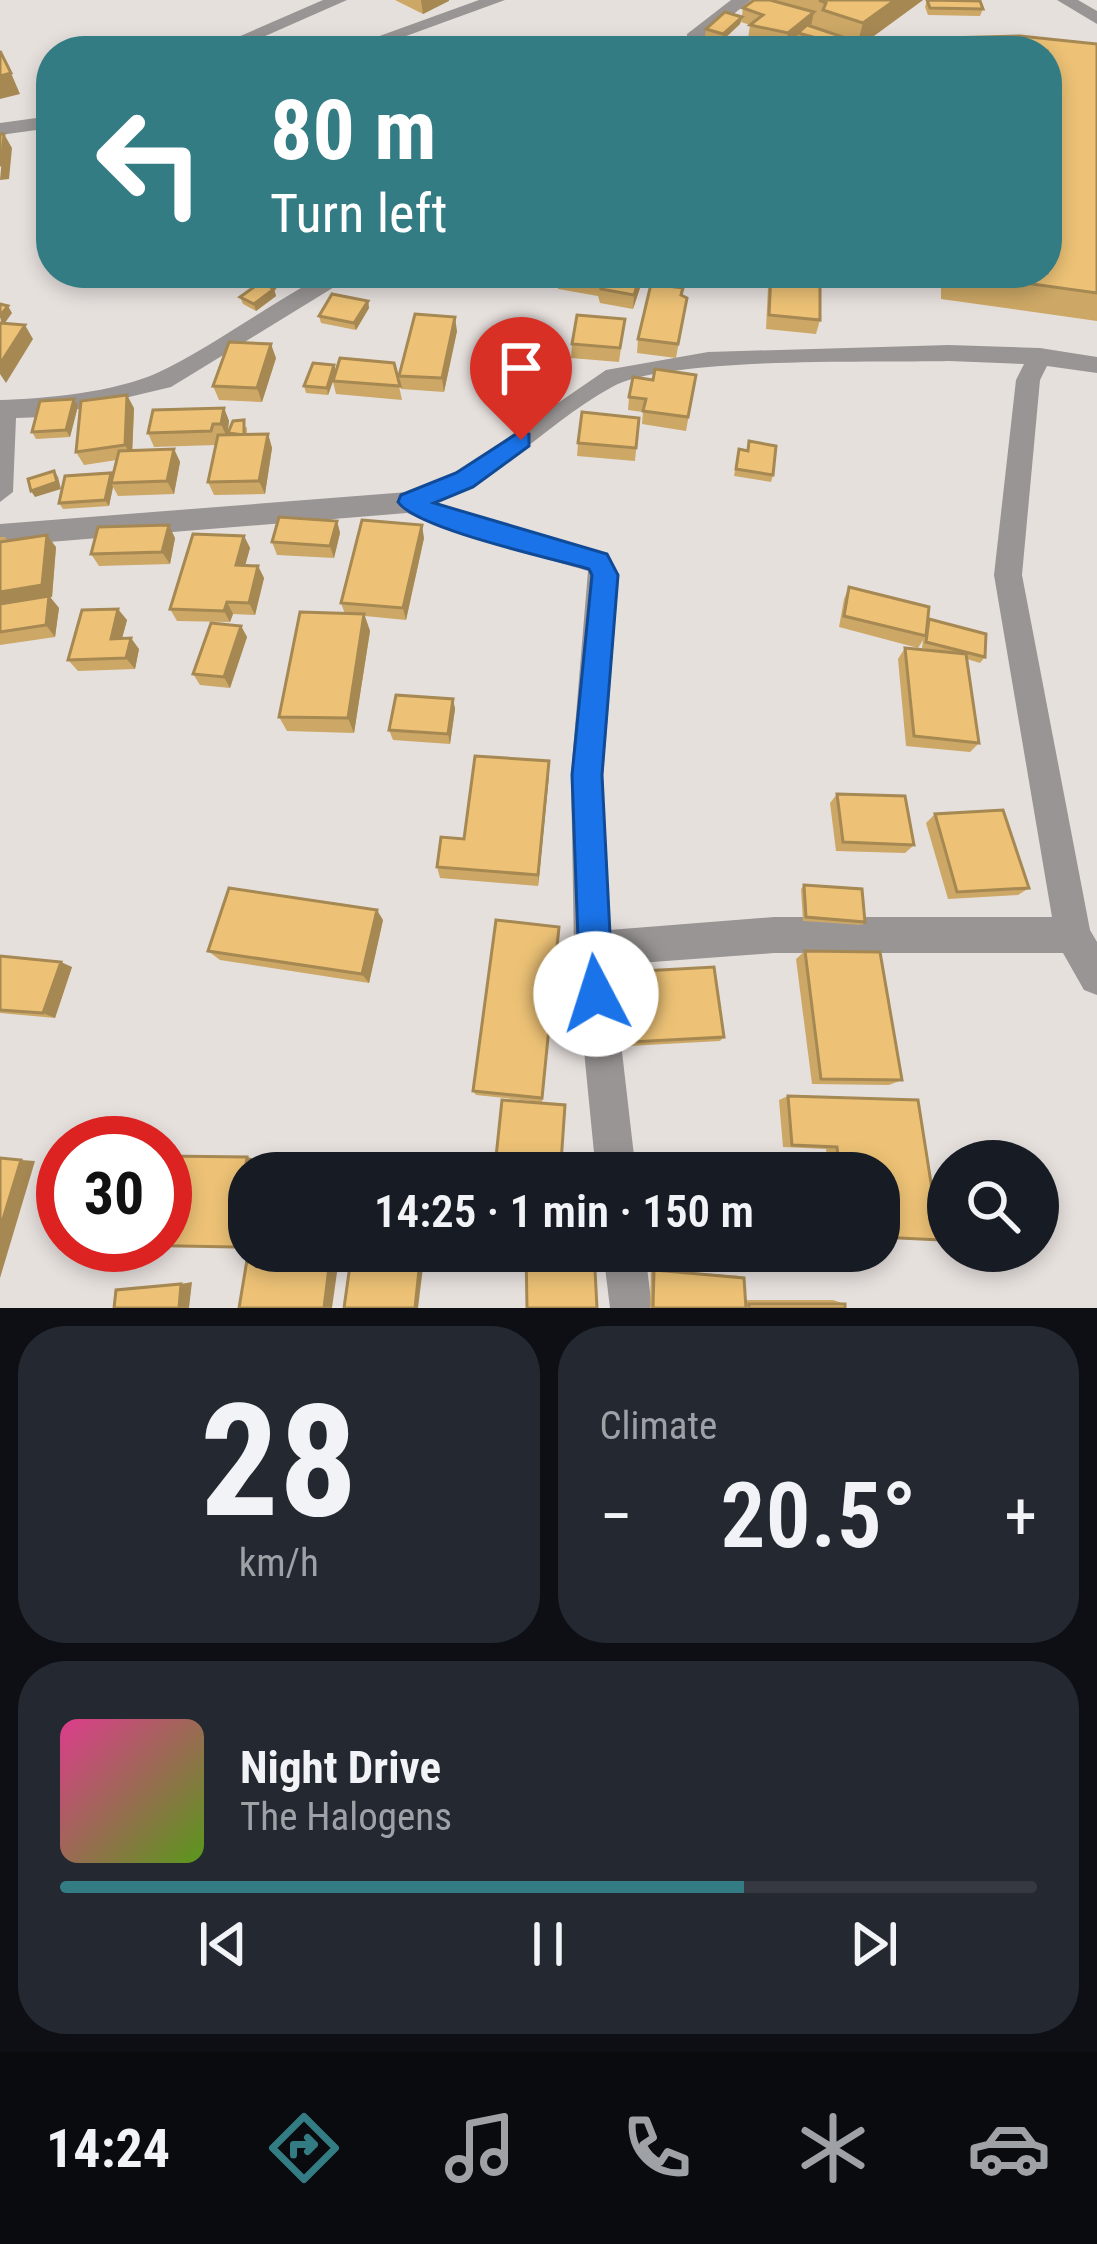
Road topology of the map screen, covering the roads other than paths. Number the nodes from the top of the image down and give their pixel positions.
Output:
1 (338, 0) edge
2 (496, 0) edge
3 (742, 0) edge
4 (1066, 0) edge
5 (1097, 19) edge
6 (251, 36) edge
7 (391, 36) edge
8 (696, 36) edge
9 (36, 124) edge
10 (0, 128) edge
11 (317, 288) edge
12 (1040, 356) junction
13 (1097, 365) edge
14 (2, 408) edge
15 (0, 492) edge
16 (410, 502) junction
17 (0, 535) edge
18 (1072, 935) junction
19 (592, 949) junction
20 (1097, 977) edge
21 (614, 1152) edge
22 (627, 1272) edge
23 (631, 1308) edge

1 - 6 street
2 - 7 street
3 - 8 street
4 - 5 street
9 - 10 street
11 - 14 street
12 - 13 street
12 - 16 street
12 - 18 street
14 - 15 street
16 - 17 street
16 - 19 street
18 - 19 street
18 - 20 street
19 - 21 street
22 - 23 street

